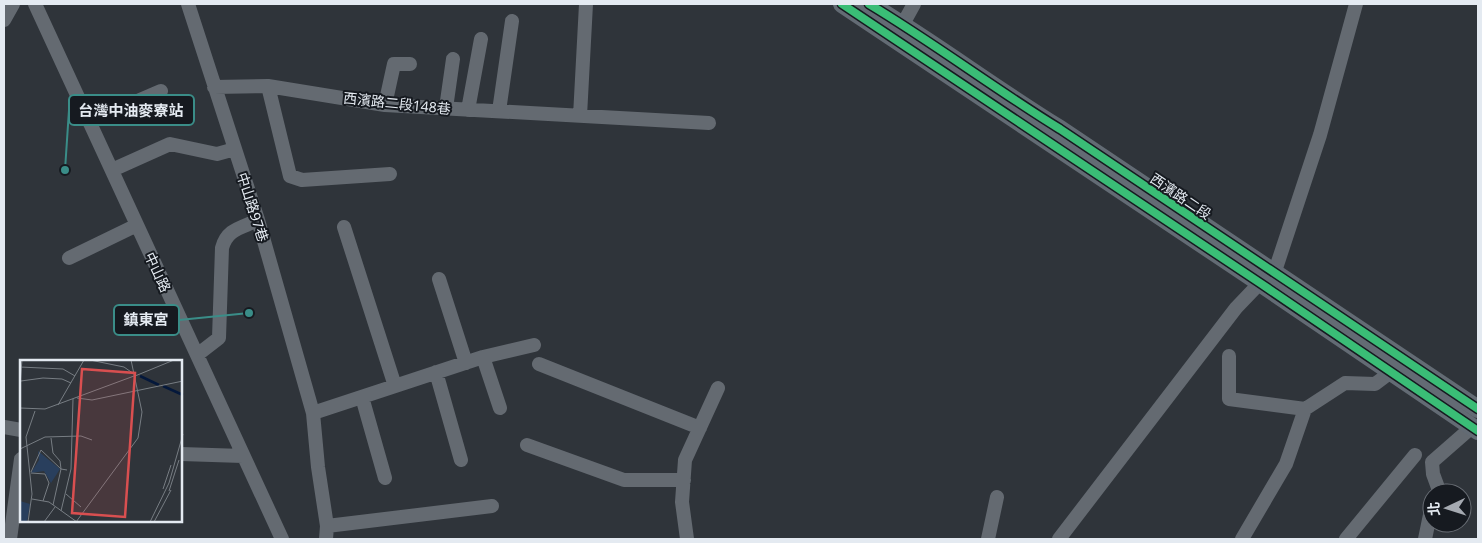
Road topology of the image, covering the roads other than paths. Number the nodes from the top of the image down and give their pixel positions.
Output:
1 (13, 4) edge
2 (35, 4) edge
3 (188, 4) edge
4 (586, 4) edge
5 (842, 4) edge
6 (869, 4) edge
7 (914, 4) edge
8 (1356, 4) edge
9 (4, 20) edge
10 (512, 21) dead end
11 (899, 31) junction
12 (481, 39) dead end
13 (453, 59) dead end
14 (410, 64) dead end
15 (268, 86) junction
16 (214, 87) junction
17 (161, 91) dead end
18 (385, 105) junction
19 (446, 108) junction
20 (468, 110) junction
21 (499, 111) junction
22 (580, 116) junction
23 (90, 122) junction
24 (709, 123) dead end
25 (235, 149) junction
26 (112, 170) junction
27 (390, 174) dead end
28 (258, 220) junction
29 (137, 225) junction
30 (344, 227) dead end
31 (69, 258) dead end
32 (1266, 277) junction
33 (439, 279) dead end
34 (534, 345) dead end
35 (197, 355) junction
36 (1229, 356) dead end
37 (483, 357) junction
38 (466, 363) junction
39 (539, 364) dead end
40 (436, 372) junction
41 (1391, 372) junction
42 (394, 386) junction
43 (718, 388) dead end
44 (362, 396) junction
45 (500, 408) dead end
46 (1305, 409) junction
47 (1478, 409) edge
48 (313, 412) junction
49 (4, 427) edge
50 (700, 428) junction
51 (1475, 429) edge
52 (20, 430) edge
53 (527, 445) dead end
54 (182, 454) edge
55 (1414, 455) dead end
56 (243, 456) junction
57 (461, 460) dead end
58 (20, 465) edge
59 (386, 478) dead end
60 (684, 480) junction
61 (1436, 483) edge
62 (997, 498) dead end
63 (492, 506) dead end
64 (326, 532) edge
65 (10, 539) edge
66 (282, 539) edge
67 (687, 539) edge
68 (988, 539) edge
69 (1059, 539) edge
70 (1242, 539) edge
71 (1346, 539) edge

1 - 9 street
2 - 23 street, 中山路
3 - 16 street, 中山路97巷
4 - 22 street
5 - 11 main road, 西濱路二段
6 - 11 main road, 西濱路二段
7 - 11 street
8 - 32 street
10 - 21 street
11 - 32 main road, 西濱路二段
12 - 20 street
13 - 19 street
14 - 18 street
15 - 16 street, 西濱路二段148巷
15 - 18 street, 西濱路二段148巷
15 - 27 street
16 - 25 street, 中山路97巷
17 - 23 street
18 - 19 street, 西濱路二段148巷
19 - 20 street, 西濱路二段148巷
20 - 21 street, 西濱路二段148巷
21 - 22 street, 西濱路二段148巷
22 - 24 street, 西濱路二段148巷
23 - 26 street, 中山路
25 - 26 street
25 - 28 street, 中山路97巷
26 - 29 street, 中山路
28 - 35 street
28 - 48 street, 中山路97巷
29 - 31 street
29 - 35 street, 中山路
30 - 42 street
32 - 41 main road, 西濱路二段
32 - 47 main road, 西濱路二段
32 - 69 street
33 - 38 street
34 - 37 street
35 - 56 street, 中山路
36 - 46 street
37 - 38 street
37 - 45 street
38 - 40 street
39 - 50 street
40 - 42 street
40 - 57 street
41 - 46 street
41 - 51 main road, 西濱路二段
42 - 44 street
43 - 50 street
44 - 48 street
44 - 59 street
46 - 70 street
48 - 64 street, 中山路97巷
49 - 52 street
50 - 60 street
51 - 61 street
53 - 60 street
54 - 56 street
55 - 71 street
56 - 66 street, 中山路
58 - 65 street
60 - 67 street
62 - 68 street
63 - 64 street

